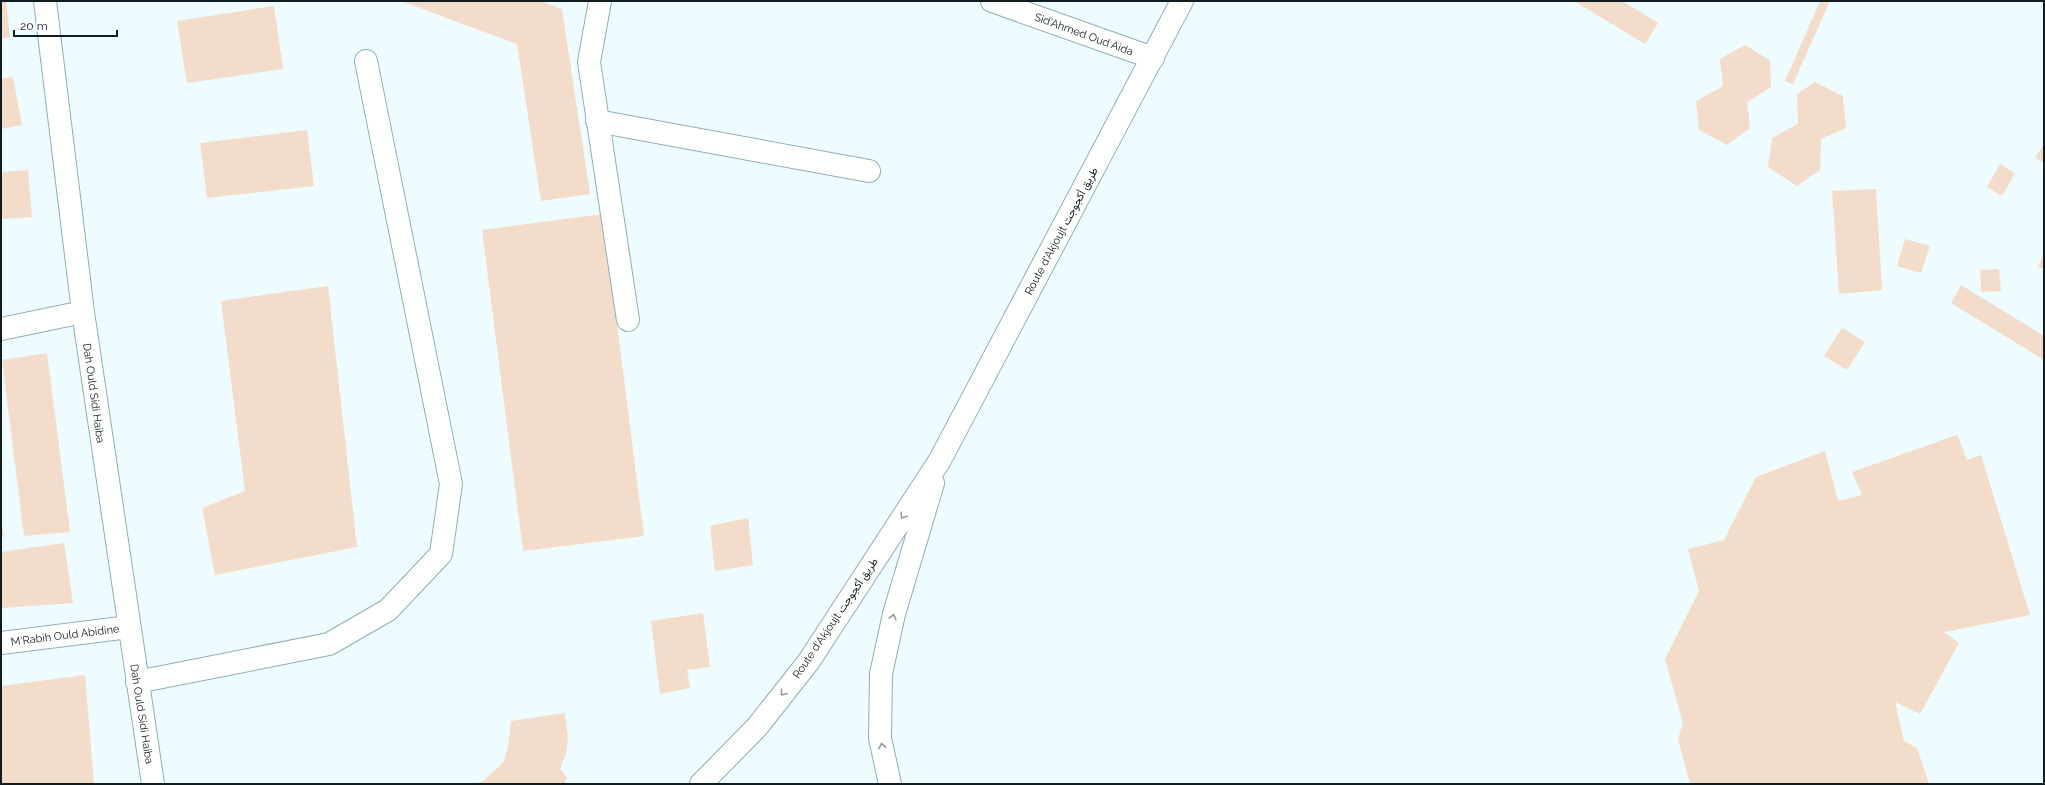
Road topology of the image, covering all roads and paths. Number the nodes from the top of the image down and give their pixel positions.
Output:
1 (45, 1) edge
2 (600, 1) edge
3 (992, 1) edge
4 (1182, 1) edge
5 (1153, 58) junction
6 (366, 61) dead end
7 (597, 121) junction
8 (869, 171) dead end
9 (82, 312) junction
10 (628, 320) dead end
11 (1, 329) edge
12 (940, 460) junction
13 (129, 627) junction
14 (1, 643) edge
15 (137, 682) junction
16 (153, 784) edge
17 (701, 784) edge
18 (890, 784) edge

1 - 9 main road, Dah Ould Sidi Haiba
2 - 7 main road
3 - 5 main road, Sid'Ahmed Oud Aida
4 - 5 main road, Route d'Akjoujt طريق أكجوجت
5 - 12 main road, Route d'Akjoujt طريق أكجوجت
6 - 15 main road
7 - 8 main road
7 - 10 main road
9 - 11 main road
9 - 13 main road, Dah Ould Sidi Haiba
12 -> 17 main road, Route d'Akjoujt طريق أكجوجت
18 -> 12 main road, Route d'Akjoujt طريق أكجوجت
13 - 14 main road, M'Rabih Ould Abidine
13 - 15 main road, Dah Ould Sidi Haiba
15 - 16 main road, Dah Ould Sidi Haiba

